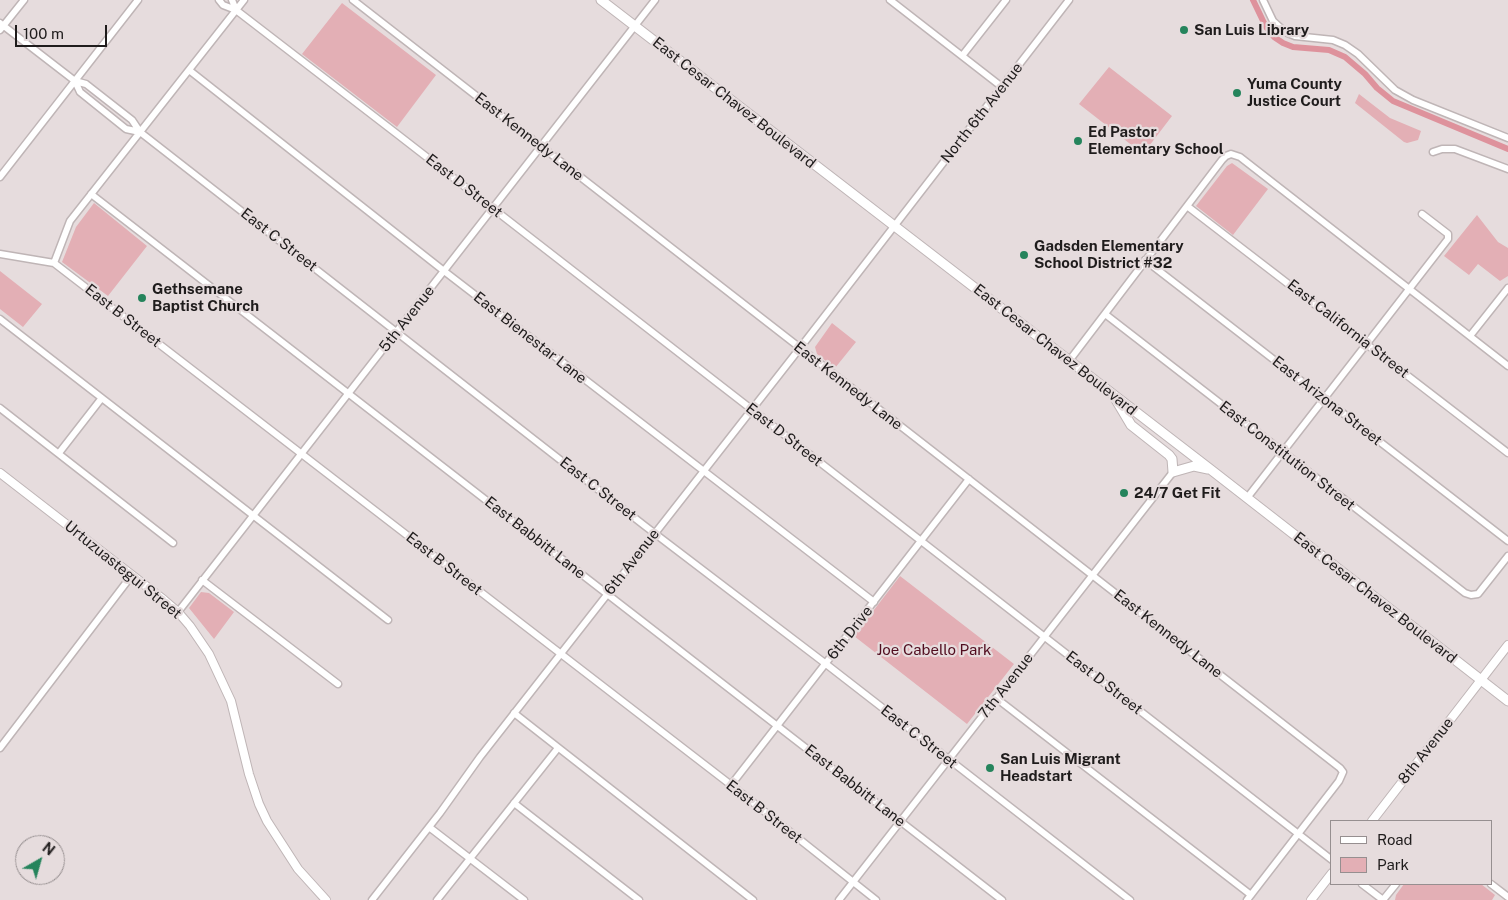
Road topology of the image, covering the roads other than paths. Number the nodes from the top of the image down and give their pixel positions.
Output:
1 (24, 0) edge
2 (138, 0) edge
3 (219, 0) edge
4 (232, 0) edge
5 (244, 0) edge
6 (353, 0) edge
7 (601, 0) edge
8 (655, 0) edge
9 (890, 0) edge
10 (1006, 0) edge
11 (1069, 0) edge
12 (1263, 0) edge
13 (236, 10) junction
14 (635, 26) junction
15 (1, 27) edge
16 (962, 56) junction
17 (189, 70) junction
18 (75, 81) junction
19 (1002, 87) junction
20 (140, 132) junction
21 (1508, 138) edge
22 (542, 146) junction
23 (1433, 152) dead end
24 (1508, 168) edge
25 (0, 178) edge
26 (91, 194) junction
27 (1187, 206) junction
28 (493, 209) junction
29 (1422, 214) dead end
30 (894, 226) junction
31 (0, 254) edge
32 (1145, 260) junction
33 (54, 263) junction
34 (444, 271) junction
35 (1508, 288) edge
36 (1410, 289) junction
37 (1104, 314) junction
38 (0, 319) edge
39 (397, 332) junction
40 (1470, 336) junction
41 (1367, 344) junction
42 (800, 348) junction
43 (1069, 361) junction
44 (1508, 366) edge
45 (349, 393) junction
46 (1112, 394) junction
47 (102, 399) junction
48 (1324, 399) junction
49 (0, 408) edge
50 (751, 410) junction
51 (1283, 452) junction
52 (59, 453) junction
53 (1508, 453) edge
54 (301, 454) junction
55 (1210, 469) junction
56 (703, 471) junction
57 (1173, 472) junction
58 (0, 473) edge
59 (969, 480) junction
60 (1247, 498) junction
61 (252, 516) junction
62 (655, 533) junction
63 (921, 541) junction
64 (1508, 541) edge
65 (173, 543) dead end
66 (1508, 556) edge
67 (132, 575) junction
68 (1092, 575) junction
69 (202, 580) junction
70 (607, 594) junction
71 (874, 602) junction
72 (178, 612) junction
73 (388, 620) dead end
74 (1044, 637) junction
75 (1508, 645) edge
76 (560, 655) junction
77 (826, 664) junction
78 (1481, 680) junction
79 (338, 684) dead end
80 (996, 698) junction
81 (1508, 701) edge
82 (514, 714) junction
83 (777, 726) junction
84 (0, 748) edge
85 (558, 748) junction
86 (948, 759) junction
87 (731, 786) junction
88 (514, 803) junction
89 (1373, 820) edge
90 (901, 821) junction
91 (429, 827) junction
92 (1298, 834) junction
93 (470, 858) junction
94 (1330, 858) edge
95 (1330, 876) edge
96 (853, 882) junction
97 (1363, 885) edge
98 (1395, 885) edge
99 (1492, 885) edge
100 (1508, 897) edge
101 (1249, 898) edge
102 (326, 900) edge
103 (372, 900) edge
104 (437, 900) edge
105 (524, 900) edge
106 (639, 900) edge
107 (754, 900) edge
108 (839, 900) edge
109 (876, 900) edge
110 (1002, 900) edge
111 (1130, 900) edge
112 (1311, 900) edge
113 (1383, 900) edge

1 - 15 street
2 - 18 street
3 - 13 street, East D Street
4 - 13 street
5 - 13 street
6 - 22 street, East Kennedy Lane
7 - 14 highway, East Cesar Chavez Boulevard
8 - 14 street, 5th Avenue
9 - 16 street
10 - 16 street
11 - 19 street, North 6th Avenue
12 - 21 street
13 - 17 street
13 - 28 street, East D Street
14 - 22 street, 5th Avenue
14 - 30 highway, East Cesar Chavez Boulevard
15 - 18 street, East C Street
16 - 19 street
17 - 20 street
17 - 34 street, East Bienestar Lane
18 - 20 street, East C Street
18 - 20 street, East C Street
18 - 25 street
19 - 30 street, North 6th Avenue
20 - 26 street
20 - 39 street, East C Street
22 - 28 street, 5th Avenue
22 - 42 street, East Kennedy Lane
23 - 24 street
26 - 33 street
26 - 45 street, East Babbitt Lane
27 - 32 street
27 - 36 street
27 - 41 street, East California Street
28 - 34 street, 5th Avenue
28 - 50 street, East D Street
29 - 36 street
30 - 42 street, 6th Avenue
30 - 43 highway, East Cesar Chavez Boulevard
31 - 33 street, East B Street
32 - 37 street
32 - 48 street, East Arizona Street
33 - 54 street, East B Street
34 - 39 street, 5th Avenue
34 - 56 street, East Bienestar Lane
35 - 40 street
36 - 40 street
36 - 41 street
37 - 43 street
37 - 51 street, East Constitution Street
38 - 47 street
39 - 45 street, 5th Avenue
39 - 62 street, East C Street
40 - 44 street
41 - 48 street
41 - 53 street, East California Street
42 - 50 street, 6th Avenue
42 - 59 street, East Kennedy Lane
43 - 46 highway, East Cesar Chavez Boulevard
45 - 54 street, 5th Avenue
45 - 70 street, East Babbitt Lane
46 - 55 highway, East Cesar Chavez Boulevard
46 - 57 highway
47 - 52 street
47 - 61 street
48 - 51 street
48 - 64 street, East Arizona Street
49 - 52 street
50 - 56 street, 6th Avenue
50 - 63 street, East D Street
51 - 60 street
51 - 66 street, East Constitution Street
52 - 65 street
54 - 61 street, 5th Avenue
54 - 76 street, East B Street
55 - 57 highway
55 - 60 highway, East Cesar Chavez Boulevard
56 - 62 street, 6th Avenue
56 - 71 street, East Bienestar Lane
57 - 68 street, 7th Avenue
58 - 67 main road, Urtuzuastegui Street
59 - 63 street, 6th Drive
59 - 68 street, East Kennedy Lane
60 - 78 highway, East Cesar Chavez Boulevard
61 - 69 street, 5th Avenue
61 - 73 street
62 - 70 street, 6th Avenue
62 - 77 street, East C Street
63 - 71 street, 6th Drive
63 - 74 street, East D Street
67 - 72 main road, Urtuzuastegui Street
67 - 84 street
68 - 74 street, 7th Avenue
68 - 92 street, East Kennedy Lane
69 - 72 street, 5th Avenue
69 - 79 street
70 - 76 street, 6th Avenue
70 - 83 street, East Babbitt Lane
71 - 77 street, 6th Drive
72 - 102 main road, Urtuzuastegui Street
74 - 80 street, 7th Avenue
74 - 92 street, East D Street
75 - 78 main road, 8th Avenue
76 - 82 street, 6th Avenue
76 - 87 street, East B Street
77 - 83 street, 6th Drive
77 - 86 street, East C Street
78 - 81 highway, East Cesar Chavez Boulevard
78 - 89 main road, 8th Avenue
80 - 86 street, 7th Avenue
80 - 101 street
82 - 85 street
82 - 91 street, 6th Avenue
83 - 87 street, 6th Drive
83 - 90 street, East Babbitt Lane
85 - 88 street
85 - 107 street
86 - 90 street, 7th Avenue
86 - 111 street, East C Street
87 - 96 street, East B Street
88 - 93 street
88 - 106 street
90 - 96 street, 7th Avenue
90 - 110 street, East Babbitt Lane
91 - 93 street
91 - 103 street, 6th Avenue
92 - 94 street, East D Street
92 - 101 street
93 - 104 street
93 - 105 street
95 - 112 main road
96 - 108 street, 7th Avenue
96 - 109 street, East B Street
97 - 113 street
98 - 113 street
99 - 100 street

